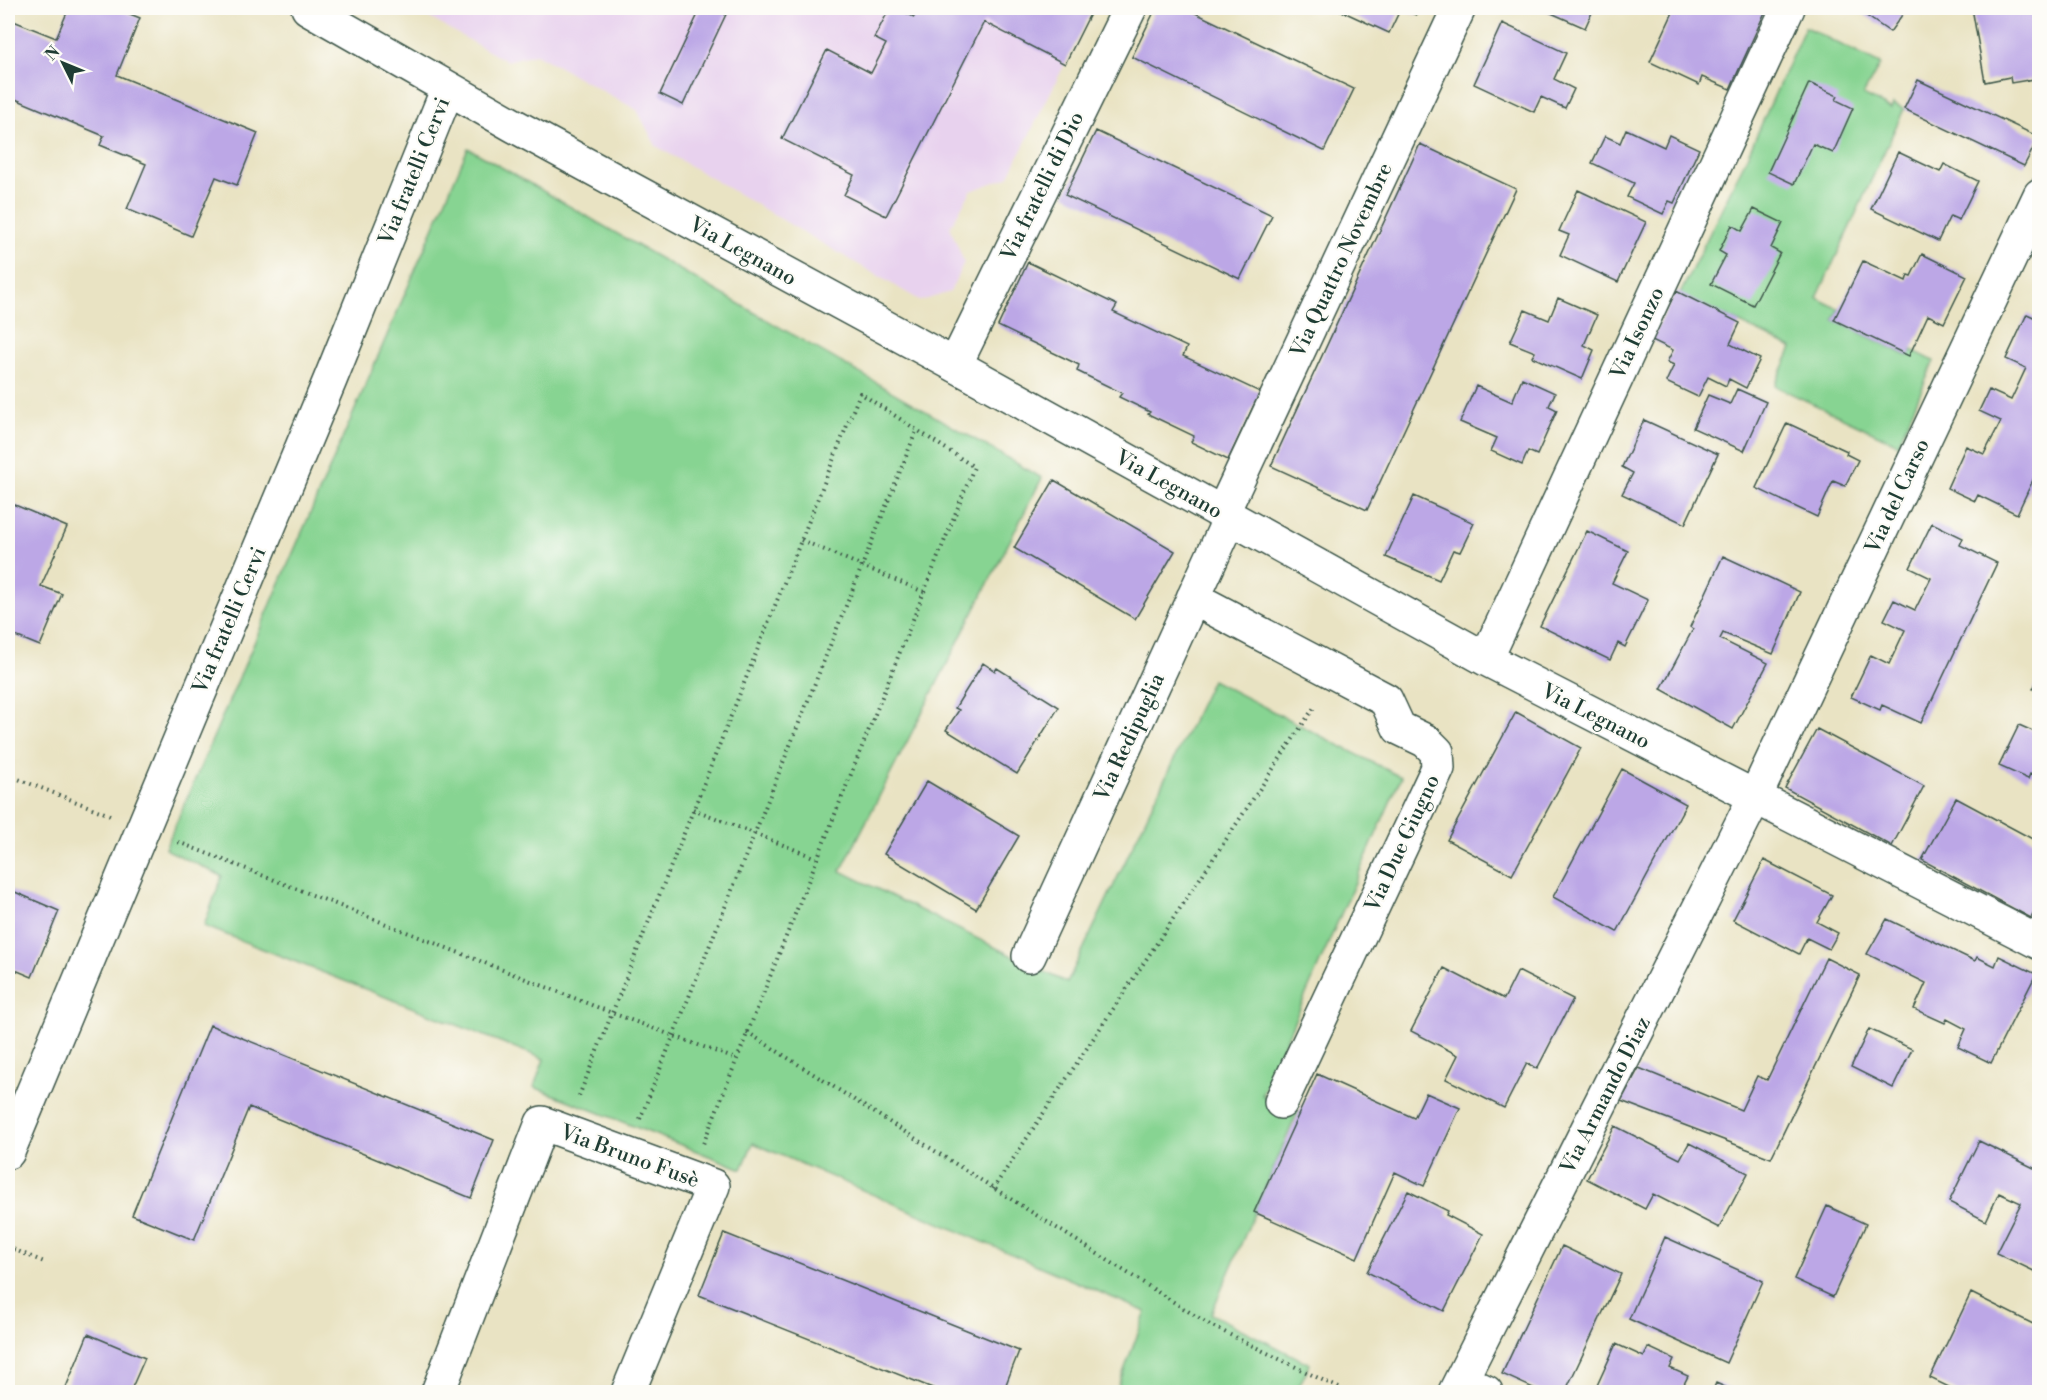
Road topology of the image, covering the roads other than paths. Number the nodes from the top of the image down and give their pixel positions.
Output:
1 (308, 8) edge
2 (1130, 8) edge
3 (1459, 8) edge
4 (1788, 8) edge
5 (448, 88) junction
6 (2040, 195) edge
7 (955, 365) junction
8 (1226, 516) junction
9 (1193, 597) junction
10 (1486, 659) junction
11 (1755, 797) junction
12 (2040, 944) edge
13 (1029, 956) dead end
14 (1281, 1102) dead end
15 (8, 1152) edge
16 (1467, 1388) edge
17 (438, 1392) edge
18 (628, 1392) edge

1 - 5 street, Via Legnano
2 - 7 street, Via fratelli di Dio
3 - 8 street, Via Quattro Novembre
4 - 10 street, Via Isonzo
5 - 7 street, Via Legnano
5 - 15 street, Via fratelli Cervi
6 - 11 street, Via del Carso
7 - 8 street, Via Legnano
8 - 9 street, Via Redipuglia
8 - 10 street, Via Legnano
9 - 13 street, Via Redipuglia
9 - 14 street, Via Due Giugno
10 - 11 street, Via Legnano
11 - 12 street, Via Legnano
11 - 16 street, Via Armando Diaz
17 - 18 street, Via Bruno Fusè

